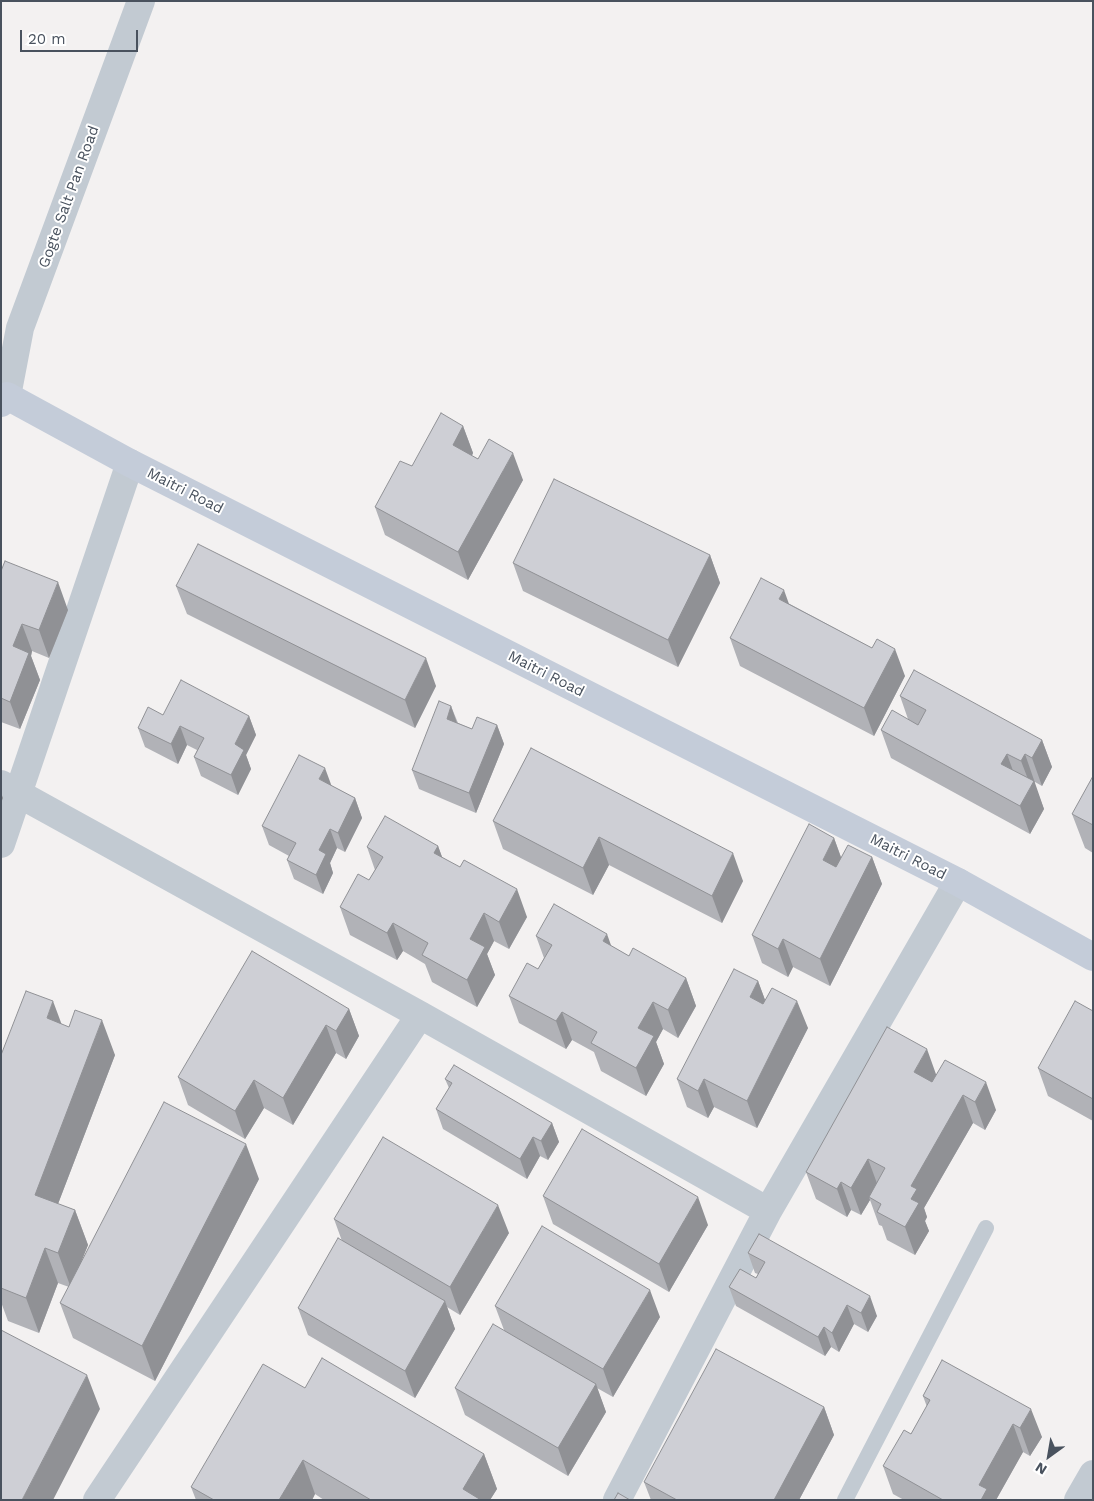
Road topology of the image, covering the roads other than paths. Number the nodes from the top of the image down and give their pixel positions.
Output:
1 (141, 1) edge
2 (4, 399) edge
3 (130, 463) junction
4 (9, 789) edge
5 (1, 844) edge
6 (958, 882) junction
7 (1093, 957) edge
8 (420, 1015) junction
9 (768, 1211) junction
10 (986, 1228) dead end
11 (1093, 1474) edge
12 (97, 1500) edge
13 (617, 1500) edge
14 (845, 1500) edge
15 (1078, 1500) edge

1 - 2 street, Gogte Salt Pan Road
2 - 3 street, Maitri Road
3 - 4 street
3 - 6 street, Maitri Road
4 - 5 street
4 - 8 street
6 - 7 street, Maitri Road
6 - 9 street
8 - 9 street
8 - 12 street
9 - 13 street
10 - 14 lane
11 - 15 street

